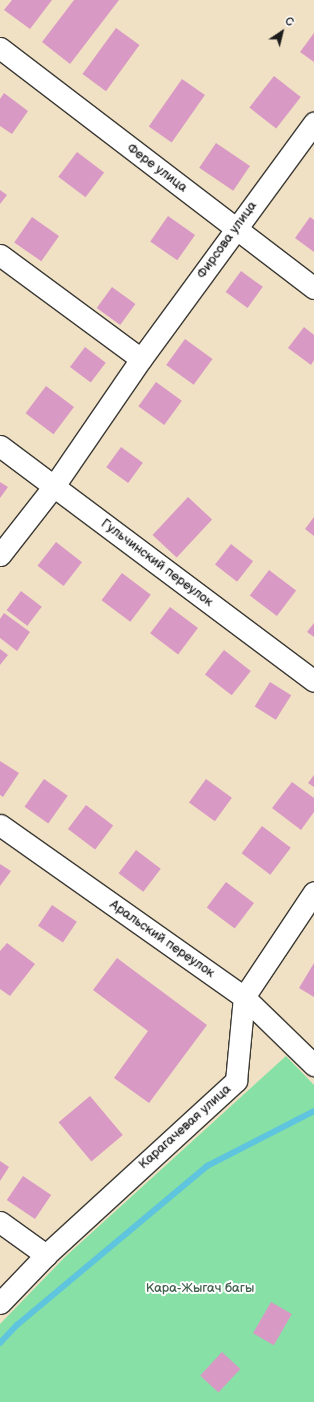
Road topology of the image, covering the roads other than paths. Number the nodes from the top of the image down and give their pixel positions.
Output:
1 (0, 48) edge
2 (314, 123) edge
3 (235, 228) junction
4 (0, 255) edge
5 (314, 288) edge
6 (141, 359) junction
7 (0, 446) edge
8 (54, 486) junction
9 (0, 555) edge
10 (314, 681) edge
11 (0, 825) edge
12 (314, 892) edge
13 (244, 997) junction
14 (314, 1065) edge
15 (0, 1222) edge
16 (46, 1255) junction
17 (0, 1302) edge

1 - 3 street, Фере улица
2 - 3 street, Фирсова улица
3 - 5 street, Фере улица
3 - 6 street, Фирсова улица
4 - 6 street
6 - 8 street, Фирсова улица
7 - 8 street, Гульчинский переулок
8 - 9 street, Фирсова улица
8 - 10 street, Гульчинский переулок
11 - 13 street, Аральский переулок
12 - 13 street, Карагачевая улица
13 - 14 street, Аральский переулок
13 - 16 street, Карагачевая улица
15 - 16 street
16 - 17 street, Карагачевая улица

